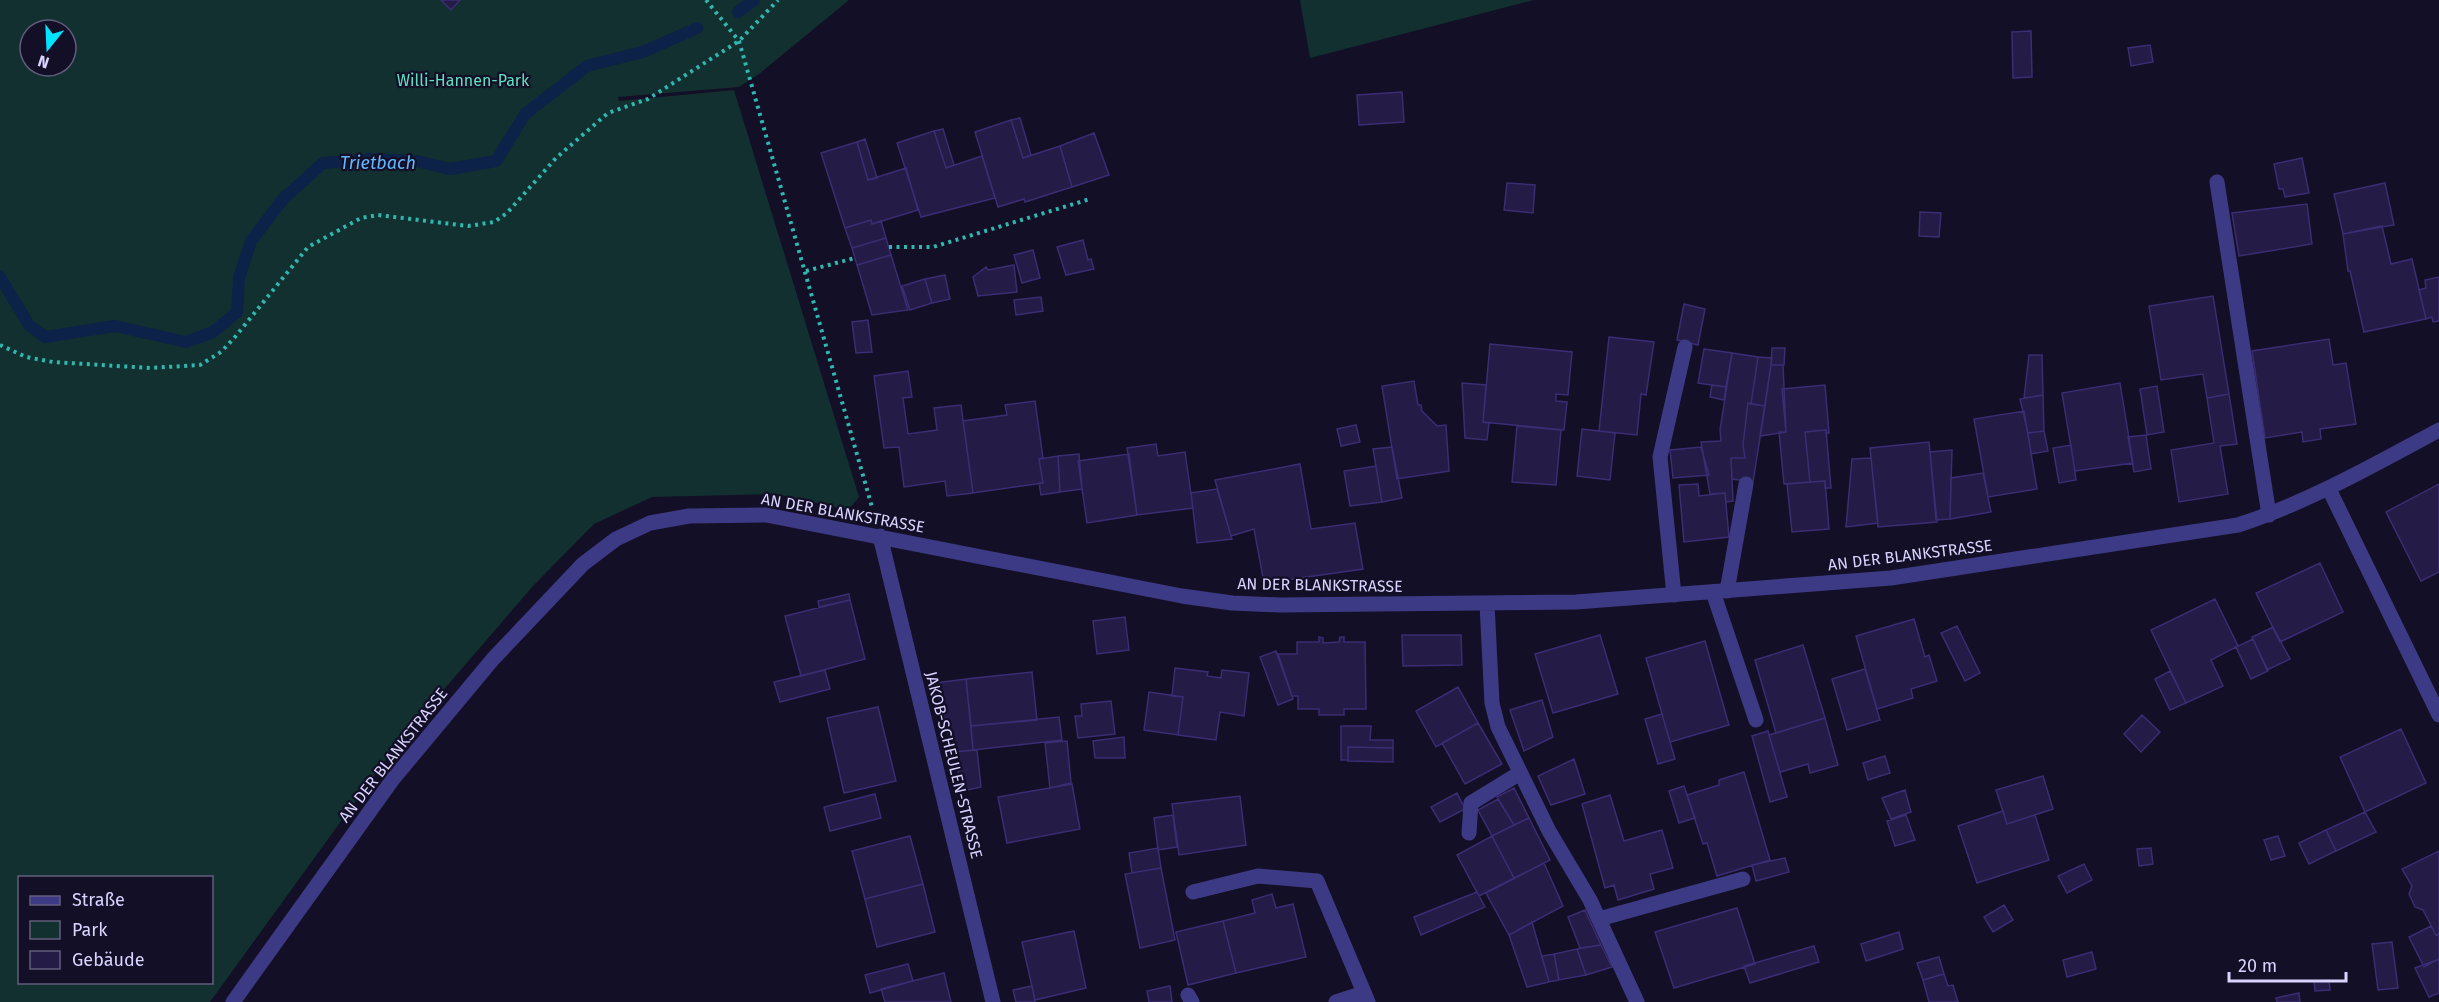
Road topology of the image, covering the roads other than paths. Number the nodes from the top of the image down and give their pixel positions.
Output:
1 (2217, 182) dead end
2 (1684, 347) dead end
3 (2439, 430) edge
4 (1746, 484) dead end
5 (2329, 489) junction
6 (2269, 515) junction
7 (880, 537) junction
8 (1720, 592) junction
9 (1674, 595) junction
10 (1486, 604) junction
11 (2439, 715) edge
12 (1756, 720) dead end
13 (1520, 772) junction
14 (1469, 833) dead end
15 (1743, 879) dead end
16 (1193, 892) dead end
17 (1599, 919) junction
18 (1366, 998) edge
19 (233, 1002) edge
20 (993, 1002) edge
21 (1336, 1002) edge
22 (1637, 1002) edge

1 - 6 street
2 - 9 street
3 - 5 street, AN DER BLANKSTRASSE
4 - 8 street
5 - 6 street, AN DER BLANKSTRASSE
5 - 11 street
6 - 8 street, AN DER BLANKSTRASSE
7 - 10 street, AN DER BLANKSTRASSE
7 - 19 street, AN DER BLANKSTRASSE
7 - 20 street, JAKOB-SCHEULEN-STRASSE
8 - 9 street, AN DER BLANKSTRASSE
8 - 12 street
9 - 10 street, AN DER BLANKSTRASSE
10 - 13 street
13 - 14 street
13 - 17 street
15 - 17 street
16 - 18 street
17 - 22 street
18 - 21 street

